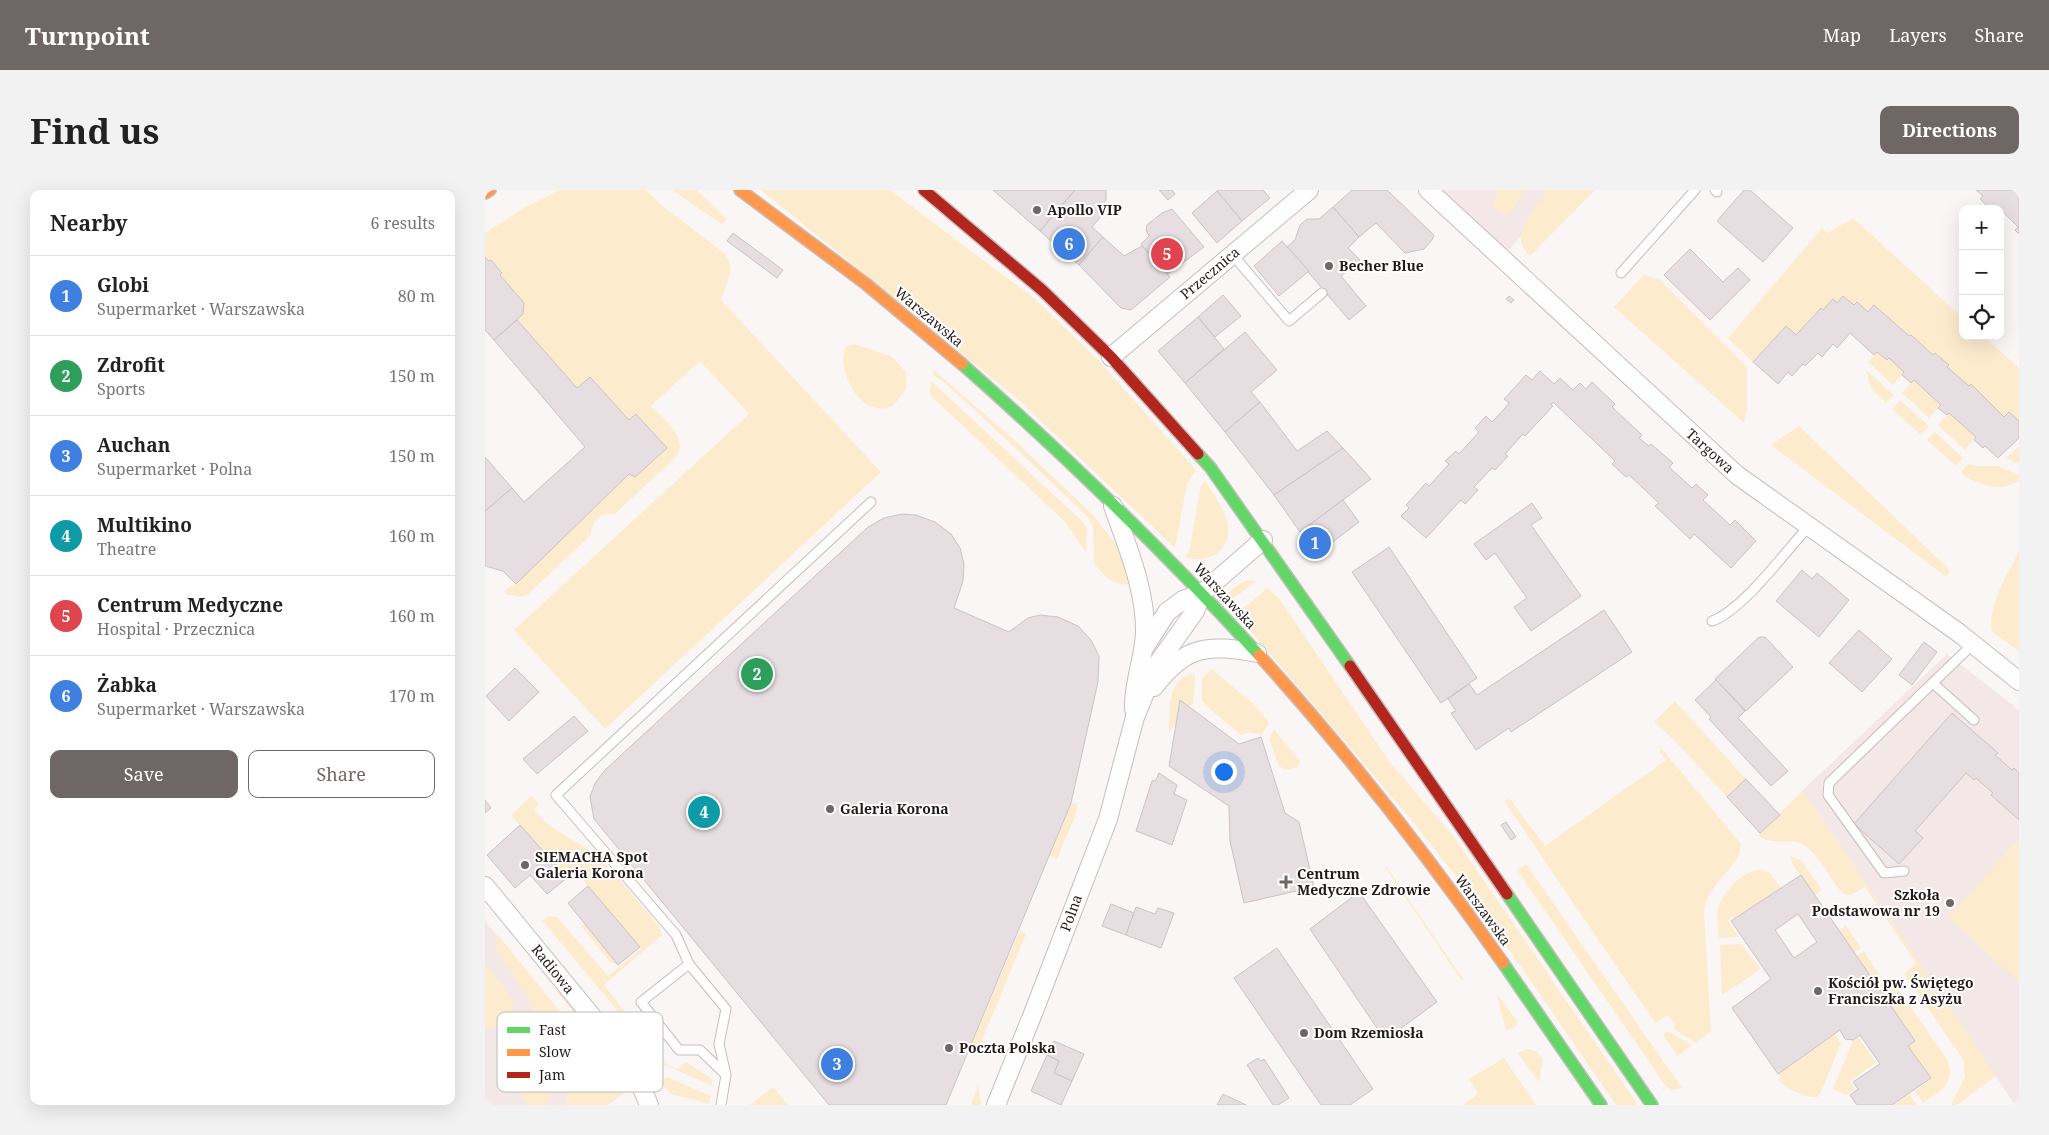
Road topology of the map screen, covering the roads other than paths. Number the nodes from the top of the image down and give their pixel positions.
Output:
1 (490, 190) edge
2 (924, 190) edge
3 (1428, 190) edge
4 (1695, 190) edge
5 (743, 191) edge
6 (1302, 192) edge
7 (485, 193) edge
8 (1232, 254) junction
9 (1621, 273) dead end
10 (1322, 294) dead end
11 (1111, 357) junction
12 (1111, 501) junction
13 (871, 502) dead end
14 (1808, 526) junction
15 (1263, 540) junction
16 (1202, 593) junction
17 (1712, 621) dead end
18 (1973, 644) junction
19 (1143, 648) junction
20 (1257, 653) junction
21 (2019, 681) edge
22 (1934, 684) junction
23 (1135, 717) junction
24 (1974, 720) dead end
25 (1904, 871) dead end
26 (485, 886) edge
27 (689, 964) junction
28 (588, 1012) edge
29 (649, 1012) edge
30 (663, 1030) edge
31 (726, 1075) junction
32 (644, 1092) edge
33 (649, 1105) edge
34 (721, 1105) edge
35 (995, 1105) edge
36 (1601, 1105) edge
37 (1652, 1105) edge

1 - 7 main road
2 - 11 main road, Warszawska
3 - 14 street, Targowa
4 - 9 lane
5 - 12 main road, Warszawska
6 - 8 street, Przecznica
8 - 10 lane
8 - 11 street, Przecznica
11 - 15 main road, Warszawska
12 - 16 main road, Warszawska
12 - 19 street, Polna
13 - 27 lane
14 - 17 lane
14 - 18 street, Targowa
15 - 16 street, Polna
15 - 37 main road, Warszawska
16 - 19 street, Polna
16 - 20 main road, Warszawska
16 - 23 street, Polna
18 - 21 street, Targowa
18 - 22 lane
19 - 23 street, Polna
20 - 23 street, Polna
20 - 36 main road, Warszawska
22 - 24 lane
22 - 25 lane
23 - 35 street, Polna
26 - 28 street, Radiowa
27 - 29 lane
27 - 31 lane
30 - 31 lane
31 - 34 lane
32 - 33 street, Radiowa

